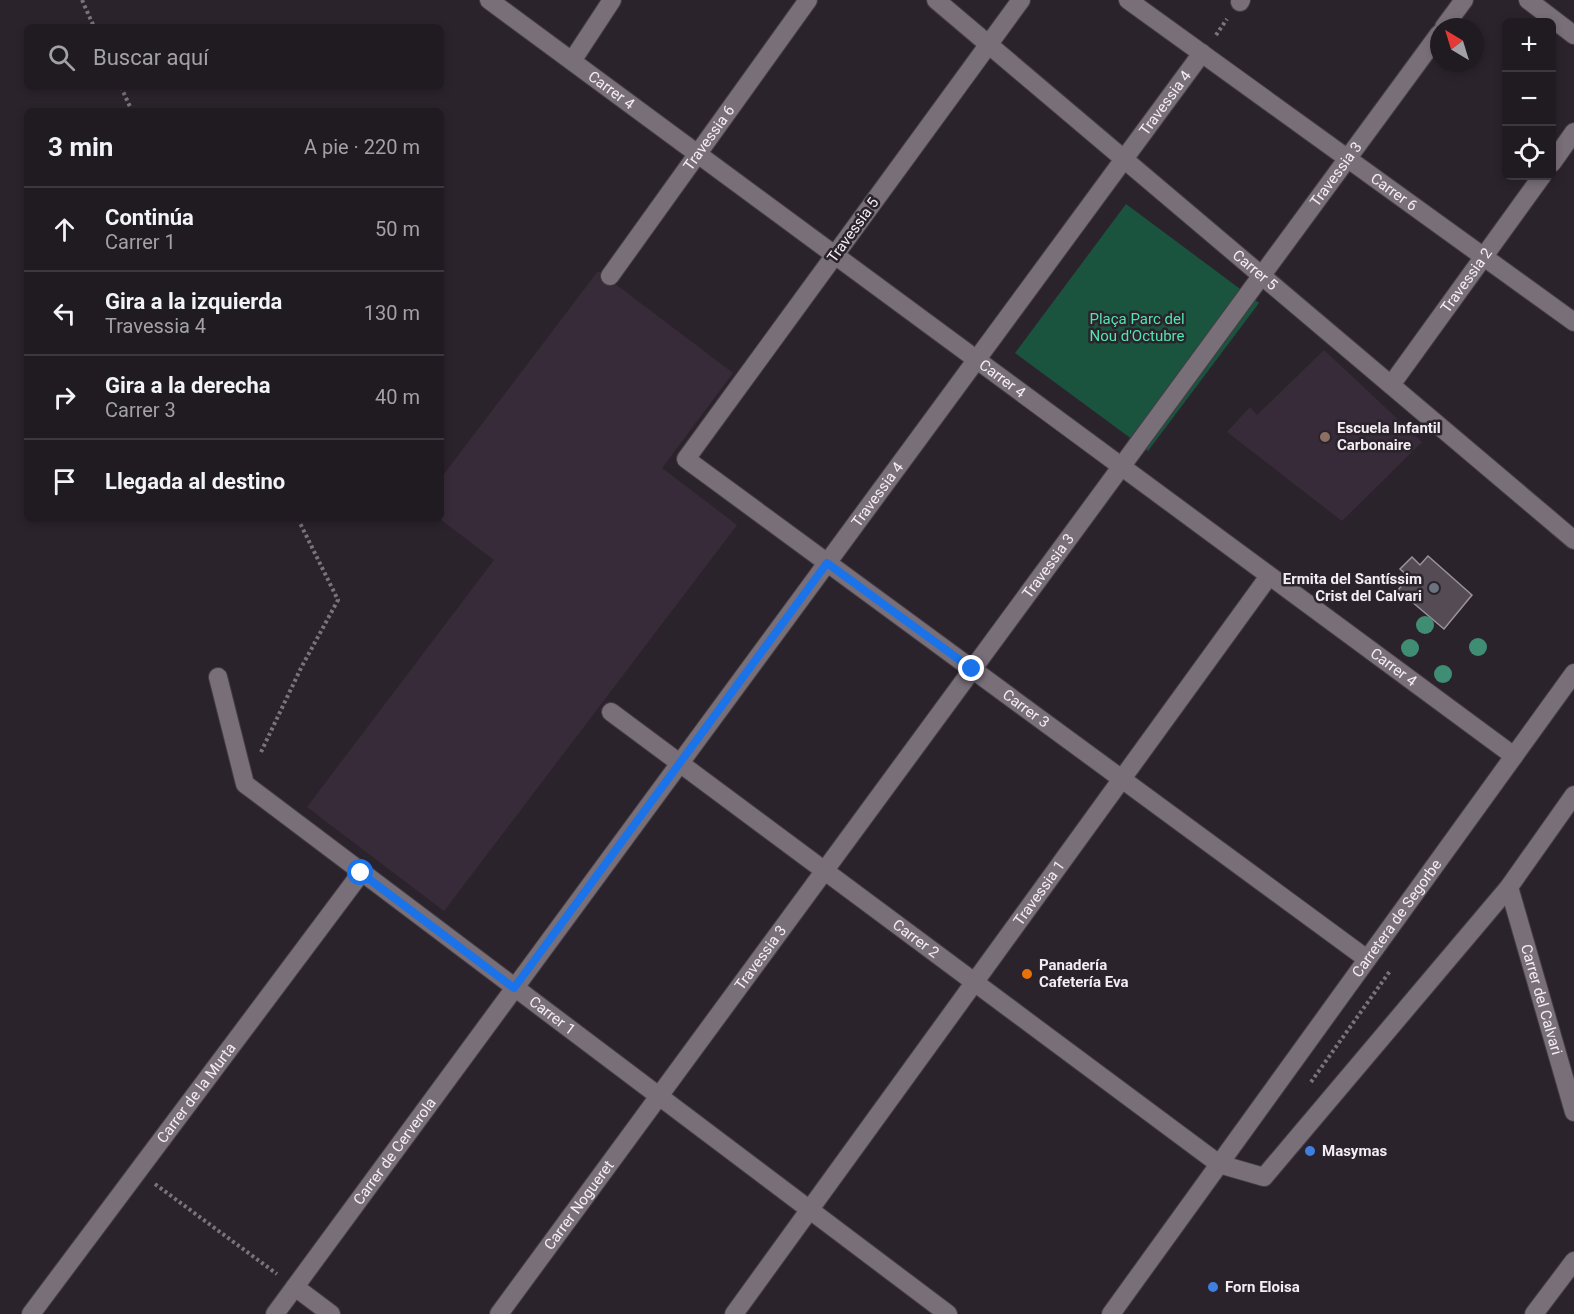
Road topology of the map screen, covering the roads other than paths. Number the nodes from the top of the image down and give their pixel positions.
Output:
1 (489, 0) edge
2 (612, 0) edge
3 (808, 0) edge
4 (936, 0) edge
5 (1020, 0) edge
6 (1128, 0) edge
7 (1464, 0) edge
8 (1528, 0) edge
9 (1451, 18) edge
10 (1574, 35) edge
11 (988, 44) junction
12 (1430, 46) edge
13 (1202, 53) junction
14 (572, 61) junction
15 (1574, 132) edge
16 (697, 154) junction
17 (1556, 156) edge
18 (1124, 159) junction
19 (1348, 159) junction
20 (1539, 180) edge
21 (835, 255) junction
22 (1484, 257) junction
23 (1262, 275) junction
24 (610, 276) dead end
25 (1574, 322) edge
26 (976, 360) junction
27 (1391, 384) junction
28 (686, 459) joint
29 (1121, 466) junction
30 (1574, 540) edge
31 (827, 563) junction
32 (1269, 576) junction
33 (972, 669) junction
34 (1574, 673) edge
35 (218, 676) dead end
36 (611, 712) dead end
37 (1514, 756) junction
38 (679, 763) junction
39 (1122, 779) junction
40 (1574, 796) edge
41 (824, 871) junction
42 (361, 873) junction
43 (1509, 887) junction
44 (1367, 959) junction
45 (974, 982) junction
46 (514, 988) junction
47 (659, 1097) junction
48 (1574, 1112) edge
49 (1219, 1164) junction
50 (809, 1210) junction
51 (1574, 1261) edge
52 (295, 1287) junction
53 (31, 1314) edge
54 (275, 1314) edge
55 (332, 1314) edge
56 (499, 1314) edge
57 (734, 1314) edge
58 (948, 1314) edge
59 (1111, 1314) edge
60 (1534, 1314) edge

1 - 14 street, Carrer 4
2 - 14 street
3 - 16 street, Travessia 6
4 - 11 street, Carrer 5
5 - 11 street, Travessia 5
6 - 13 street, Carrer 6
7 - 9 street
8 - 10 street
11 - 18 street, Carrer 5
11 - 21 street, Travessia 5
12 - 19 street, Travessia 3
13 - 18 street, Travessia 4
13 - 19 street, Carrer 6
14 - 16 street, Carrer 4
15 - 17 street
16 - 21 street, Carrer 4
16 - 24 street, Travessia 6
18 - 23 street, Carrer 5
18 - 26 street, Travessia 4
19 - 22 street, Carrer 6
19 - 23 street, Travessia 3
20 - 22 street, Travessia 2
21 - 26 street, Carrer 4
21 - 28 street, Travessia 5
22 - 25 street, Carrer 6
22 - 27 street, Travessia 2
23 - 27 street, Carrer 5
23 - 29 street, Travessia 3
26 - 29 street, Carrer 4
26 - 31 street, Travessia 4
27 - 30 street, Carrer 5
28 - 31 street, Carrer 3
29 - 32 street, Carrer 4
29 - 33 street, Travessia 3
31 - 33 street, Carrer 3
31 - 38 street, Travessia 4
32 - 37 street, Carrer 4
32 - 39 street, Travessia 1
33 - 39 street, Carrer 3
33 - 41 street, Travessia 3
34 - 37 street, Carretera de Segorbe
35 - 42 street, Carrer 1
36 - 38 street, Carrer 2
37 - 44 street, Carretera de Segorbe
38 - 41 street, Carrer 2
38 - 46 street, Travessia 4
39 - 44 street, Carrer 3
39 - 45 street, Travessia 1
40 - 43 street
41 - 45 street, Carrer 2
41 - 47 street, Travessia 3
42 - 46 street, Carrer 1
42 - 53 street, Carrer de la Murta
43 - 48 street, Carrer del Calvari
43 - 49 street
44 - 49 street, Carretera de Segorbe
45 - 49 street, Carrer 2
45 - 50 street, Travessia 1
46 - 47 street, Carrer 1
46 - 52 street, Carrer de Cerverola
47 - 50 street, Carrer 1
47 - 56 street, Carrer Nogueret
49 - 59 street, Carretera de Segorbe
50 - 57 street, Travessia 1
50 - 58 street, Carrer 1
51 - 60 street
52 - 54 street, Carrer de Cerverola
52 - 55 street

